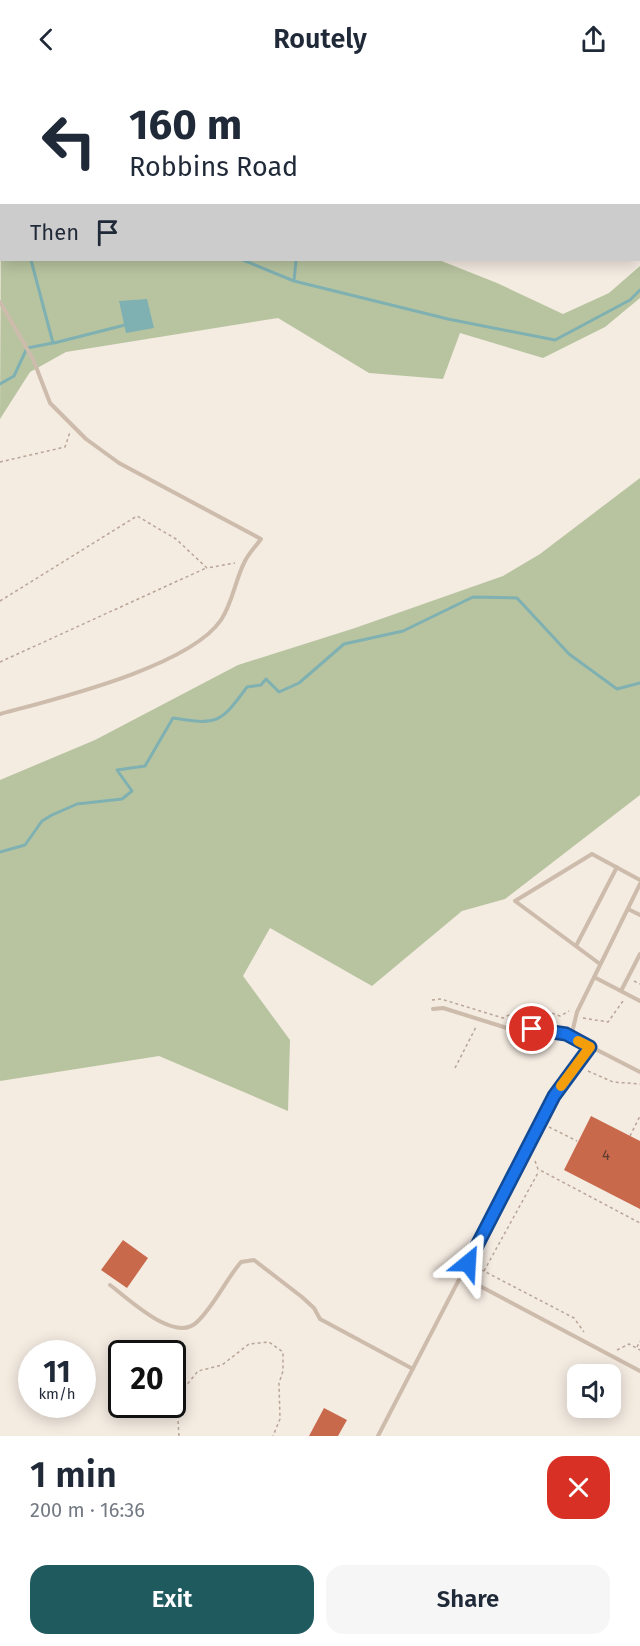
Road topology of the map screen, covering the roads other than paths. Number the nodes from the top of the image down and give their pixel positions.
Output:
1 (0, 302) edge
2 (0, 714) edge
3 (617, 867) junction
4 (640, 880) edge
5 (640, 884) edge
6 (628, 909) junction
7 (640, 915) edge
8 (576, 946) junction
9 (640, 954) edge
10 (600, 964) junction
11 (594, 977) junction
12 (621, 991) junction
13 (640, 1001) edge
14 (434, 1009) dead end
15 (571, 1037) junction
16 (590, 1047) junction
17 (640, 1072) edge
18 (461, 1276) junction
19 (110, 1285) dead end
20 (413, 1369) junction
21 (640, 1371) edge
22 (378, 1436) edge

1 - 2 lane
3 - 4 lane
3 - 8 lane
3 - 8 lane
5 - 6 lane
6 - 7 lane
6 - 10 lane
8 - 10 lane
9 - 12 lane
10 - 11 lane
11 - 12 lane
11 - 15 lane
12 - 13 lane
14 - 15 lane
15 - 16 lane
16 - 17 lane
16 - 18 lane
18 - 20 lane
18 - 21 lane
19 - 20 lane
20 - 22 lane

